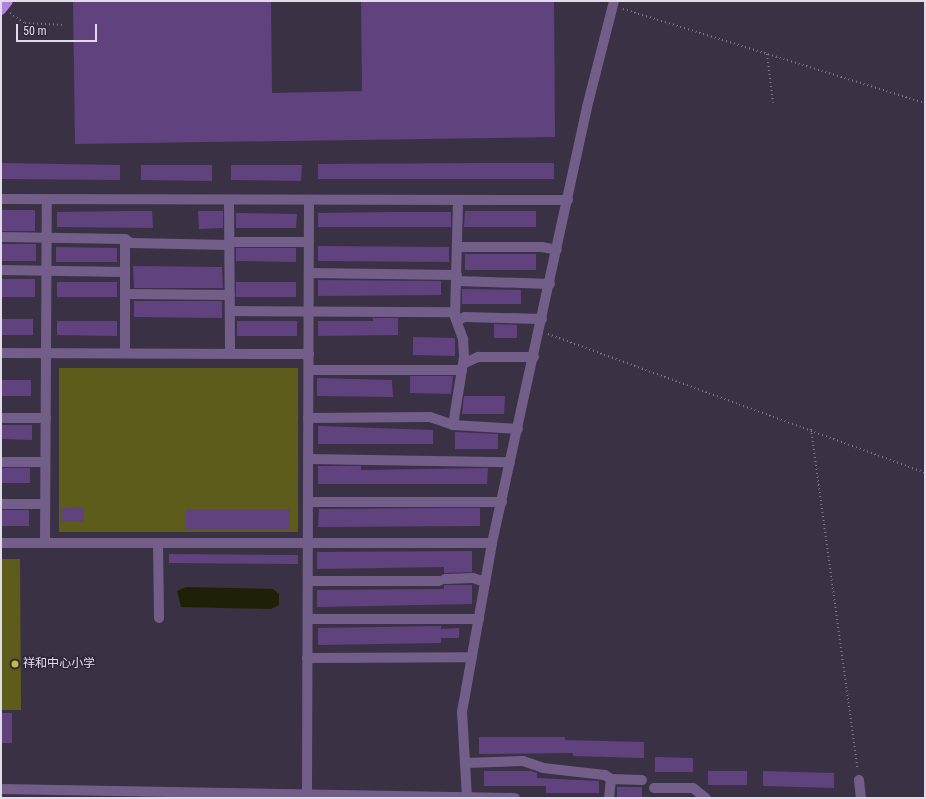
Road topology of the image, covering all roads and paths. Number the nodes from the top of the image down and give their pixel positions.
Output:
1 (613, 4) edge
2 (4, 6) edge
3 (64, 25) dead end
4 (767, 54) junction
5 (773, 103) dead end
6 (925, 103) edge
7 (1, 199) edge
8 (47, 199) junction
9 (229, 200) junction
10 (309, 200) junction
11 (458, 200) junction
12 (568, 200) junction
13 (1, 237) edge
14 (47, 238) junction
15 (125, 239) junction
16 (309, 242) junction
17 (230, 243) junction
18 (457, 247) junction
19 (557, 250) junction
20 (1, 270) edge
21 (47, 270) junction
22 (125, 272) junction
23 (309, 273) junction
24 (457, 278) junction
25 (550, 284) junction
26 (125, 294) junction
27 (230, 295) junction
28 (230, 311) junction
29 (309, 312) junction
30 (456, 316) junction
31 (542, 319) junction
32 (540, 330) junction
33 (1, 353) edge
34 (46, 353) junction
35 (125, 353) junction
36 (230, 354) junction
37 (309, 354) junction
38 (534, 357) junction
39 (462, 367) junction
40 (309, 370) junction
41 (1, 418) edge
42 (46, 418) junction
43 (308, 418) junction
44 (453, 425) junction
45 (518, 429) junction
46 (811, 429) junction
47 (308, 459) junction
48 (1, 462) edge
49 (45, 462) junction
50 (510, 462) junction
51 (925, 473) edge
52 (308, 502) junction
53 (502, 502) junction
54 (1, 504) edge
55 (45, 504) junction
56 (1, 543) edge
57 (45, 543) junction
58 (158, 543) junction
59 (308, 543) junction
60 (492, 543) junction
61 (308, 581) junction
62 (485, 582) junction
63 (159, 618) dead end
64 (308, 619) junction
65 (479, 619) junction
66 (472, 657) junction
67 (307, 658) junction
68 (465, 764) junction
69 (611, 779) junction
70 (642, 780) dead end
71 (859, 780) joint
72 (654, 788) dead end
73 (1, 789) edge
74 (307, 793) junction
75 (467, 798) edge
76 (515, 798) edge
77 (609, 798) edge
78 (706, 798) edge
79 (861, 798) edge

1 - 4 path
1 - 12 street
2 - 3 path
4 - 5 path
4 - 6 path
7 - 8 street
8 - 9 street
8 - 14 street
9 - 10 street
9 - 17 street
10 - 11 street
10 - 16 street
11 - 12 street
11 - 18 street
12 - 19 street
13 - 14 street
14 - 15 street
14 - 21 street
15 - 17 street
15 - 22 street
16 - 17 street
16 - 23 street
17 - 27 street
18 - 19 street
18 - 24 street
19 - 25 street
20 - 21 street
21 - 22 street
21 - 34 street
22 - 26 street
23 - 24 street
23 - 29 street
24 - 25 street
24 - 30 street
25 - 31 street
26 - 27 street
26 - 35 street
27 - 28 street
28 - 29 street
28 - 36 street
29 - 30 street
29 - 37 street
30 - 31 street
30 - 39 street
31 - 32 street
32 - 38 street
32 - 46 path
33 - 34 street
34 - 35 street
34 - 42 street
35 - 36 street
36 - 37 street
37 - 40 street
38 - 39 street
38 - 45 street
39 - 40 street
39 - 44 street
40 - 43 street
41 - 42 street
42 - 49 street
43 - 44 street
43 - 47 street
44 - 45 street
45 - 50 street
46 - 51 path
46 - 71 path
47 - 50 street
47 - 52 street
48 - 49 street
49 - 55 street
50 - 53 street
52 - 53 street
52 - 59 street
53 - 60 street
54 - 55 street
55 - 57 street
56 - 57 street
57 - 58 street
58 - 59 street
58 - 63 street
59 - 60 street
59 - 61 street
60 - 62 street
61 - 62 street
61 - 64 street
62 - 65 street
64 - 65 street
64 - 67 street
65 - 66 street
66 - 67 street
66 - 68 street
67 - 74 street
68 - 69 street
68 - 75 street
69 - 70 street
69 - 77 street
71 - 79 street
72 - 78 street
73 - 74 street
74 - 75 street
75 - 76 street

